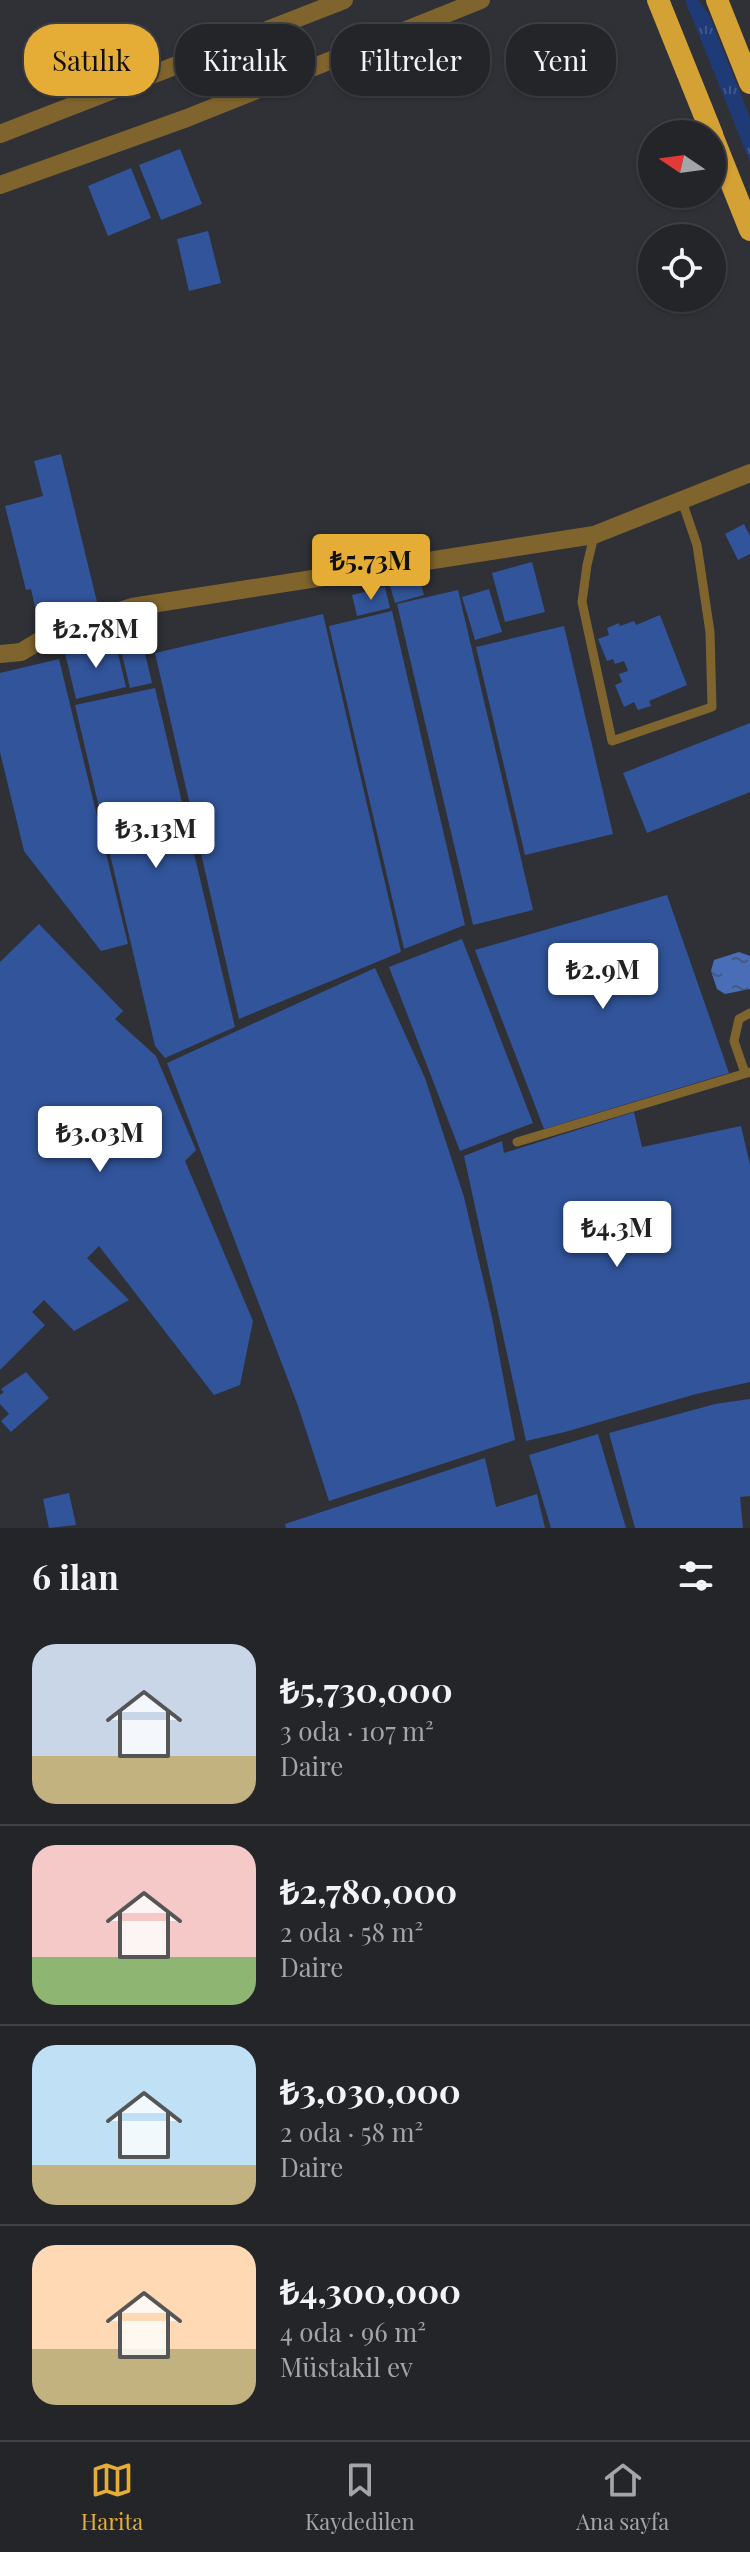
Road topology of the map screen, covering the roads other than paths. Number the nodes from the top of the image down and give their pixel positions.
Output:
1 (344, 0) edge
2 (481, 0) edge
3 (658, 0) edge
4 (717, 0) edge
5 (744, 48) edge
6 (750, 83) edge
7 (706, 120) edge
8 (0, 134) edge
9 (726, 169) edge
10 (0, 185) edge
11 (750, 230) edge
12 (750, 473) edge
13 (682, 501) junction
14 (594, 535) junction
15 (0, 654) edge
16 (750, 1013) edge
17 (748, 1072) edge
18 (517, 1142) dead end

1 - 8 street
2 - 10 street
3 - 7 highway
4 - 5 highway
5 - 6 highway
9 - 11 highway
12 - 13 street
13 - 14 street
13 - 14 lane
14 - 15 street
16 - 17 lane
17 - 18 lane

